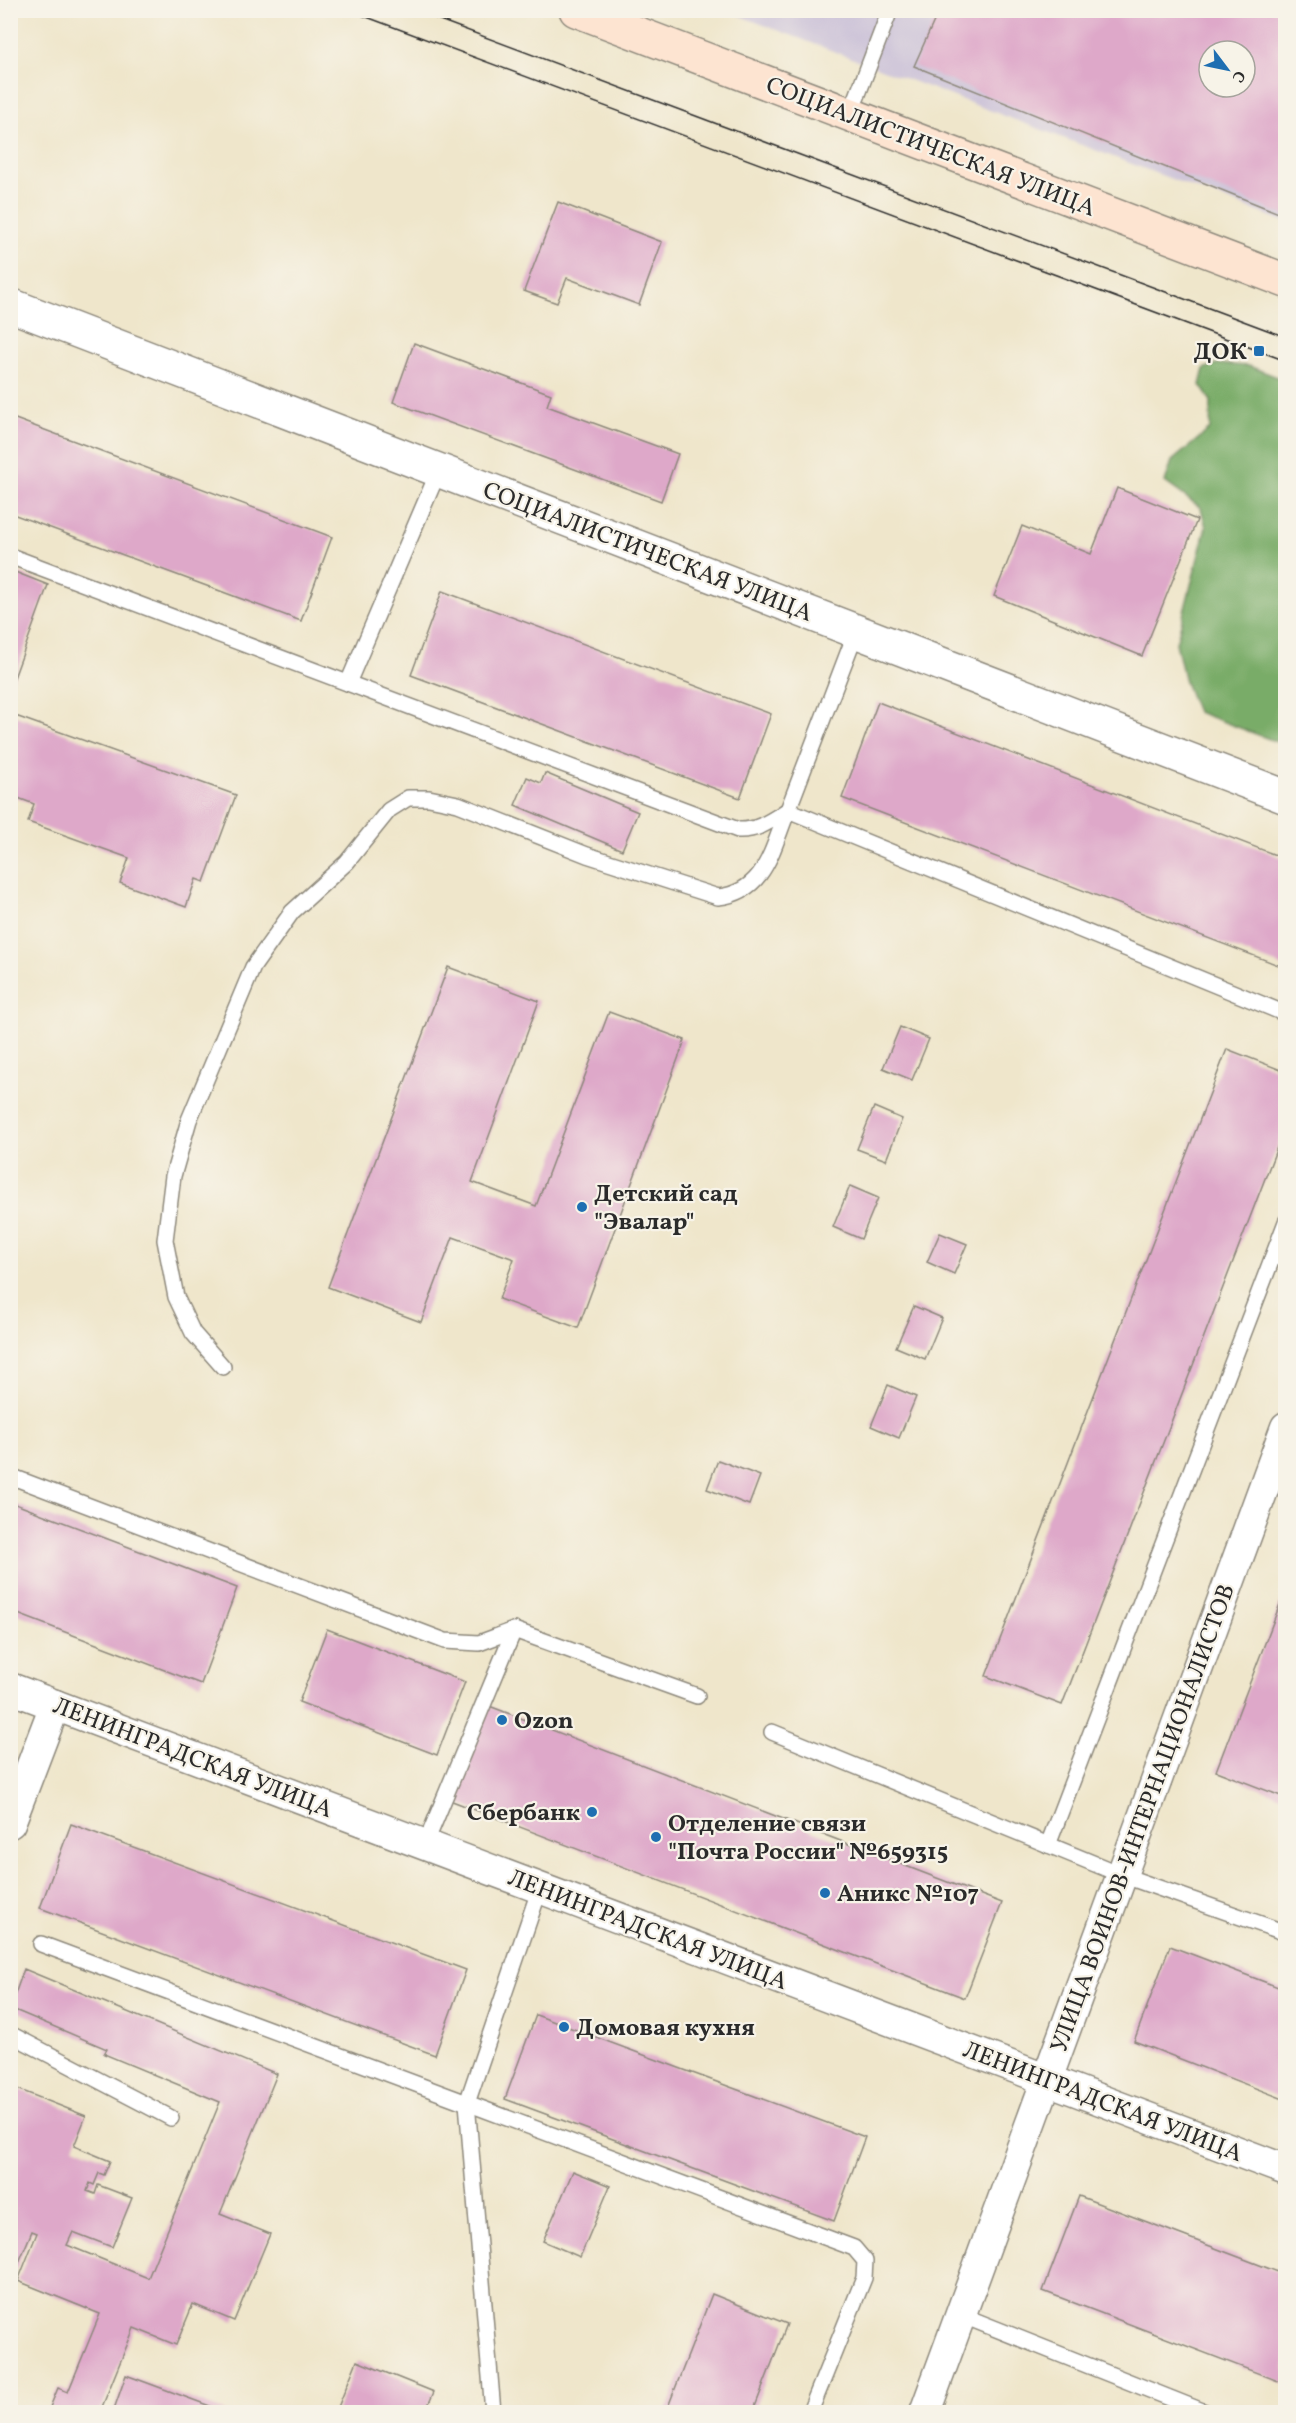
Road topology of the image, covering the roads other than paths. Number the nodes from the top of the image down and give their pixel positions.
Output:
1 (576, 10) edge
2 (890, 10) edge
3 (850, 115) junction
4 (1286, 281) edge
5 (10, 305) edge
6 (440, 470) junction
7 (10, 556) edge
8 (856, 632) junction
9 (348, 683) junction
10 (1286, 797) edge
11 (788, 810) junction
12 (1286, 1014) edge
13 (1286, 1222) edge
14 (223, 1366) dead end
15 (1286, 1426) edge
16 (10, 1476) edge
17 (514, 1630) junction
18 (10, 1688) edge
19 (697, 1696) dead end
20 (55, 1705) junction
21 (772, 1732) dead end
22 (10, 1823) edge
23 (425, 1845) junction
24 (1048, 1845) junction
25 (1122, 1875) junction
26 (540, 1888) junction
27 (1286, 1933) edge
28 (40, 1944) dead end
29 (10, 2034) edge
30 (1046, 2080) junction
31 (467, 2103) junction
32 (171, 2118) dead end
33 (1286, 2170) edge
34 (961, 2315) junction
35 (494, 2412) edge
36 (810, 2412) edge
37 (925, 2412) edge
38 (1205, 2412) edge

1 - 3 main road, СОЦИАЛИСТИЧЕСКАЯ УЛИЦА
2 - 3 lane
3 - 4 main road, СОЦИАЛИСТИЧЕСКАЯ УЛИЦА
5 - 6 street, СОЦИАЛИСТИЧЕСКАЯ УЛИЦА
6 - 8 street, СОЦИАЛИСТИЧЕСКАЯ УЛИЦА
6 - 9 lane
7 - 9 lane
8 - 10 street, СОЦИАЛИСТИЧЕСКАЯ УЛИЦА
8 - 11 lane
9 - 11 lane
11 - 12 lane
11 - 14 lane
13 - 24 lane
15 - 25 street, УЛИЦА ВОИНОВ-ИНТЕРНАЦИОНАЛИСТОВ
16 - 17 lane
17 - 19 lane
17 - 23 lane
18 - 20 street, ЛЕНИНГРАДСКАЯ УЛИЦА
20 - 22 street
20 - 23 street, ЛЕНИНГРАДСКАЯ УЛИЦА
21 - 24 lane
23 - 26 street, ЛЕНИНГРАДСКАЯ УЛИЦА
24 - 25 lane
25 - 27 lane
25 - 30 street, УЛИЦА ВОИНОВ-ИНТЕРНАЦИОНАЛИСТОВ
26 - 30 street, ЛЕНИНГРАДСКАЯ УЛИЦА
26 - 31 lane
28 - 31 lane
29 - 32 lane
30 - 33 street, ЛЕНИНГРАДСКАЯ УЛИЦА
30 - 34 street, УЛИЦА ВОИНОВ-ИНТЕРНАЦИОНАЛИСТОВ
31 - 35 lane
31 - 36 lane
34 - 37 street, УЛИЦА ВОИНОВ-ИНТЕРНАЦИОНАЛИСТОВ
34 - 38 lane

